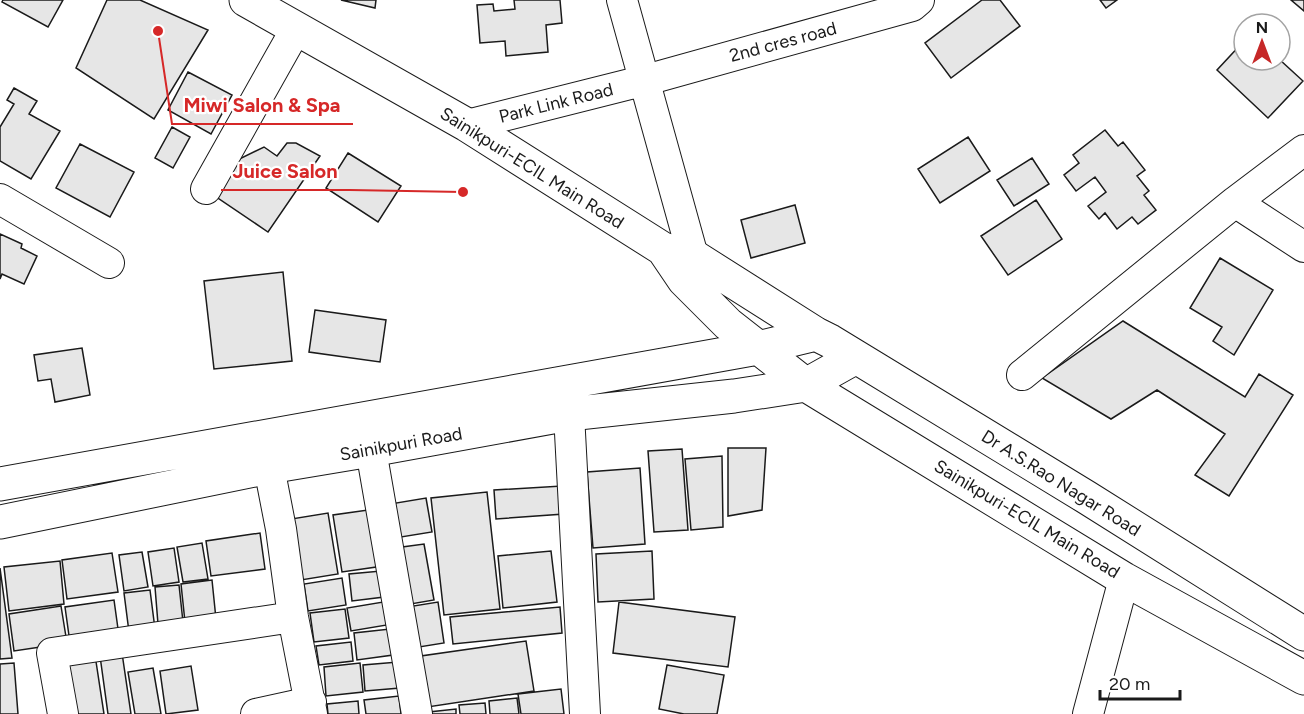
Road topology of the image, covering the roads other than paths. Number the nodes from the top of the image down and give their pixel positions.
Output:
1 (246, 0) edge
2 (622, 0) edge
3 (919, 0) edge
4 (296, 28) junction
5 (646, 80) junction
6 (467, 125) junction
7 (1304, 150) edge
8 (206, 189) dead end
9 (0, 199) edge
10 (1235, 202) junction
11 (1304, 248) edge
12 (109, 262) dead end
13 (680, 262) junction
14 (816, 334) junction
15 (758, 348) junction
16 (856, 357) junction
17 (683, 360) junction
18 (1022, 375) dead end
19 (806, 385) junction
20 (569, 414) junction
21 (371, 450) junction
22 (269, 467) junction
23 (0, 484) edge
24 (0, 522) edge
25 (1124, 579) junction
26 (293, 617) junction
27 (1304, 634) edge
28 (1304, 678) edge
29 (311, 708) edge
30 (63, 714) edge
31 (256, 714) edge
32 (417, 714) edge
33 (585, 714) edge
34 (1088, 714) edge

1 - 4 main road, Sainikpuri-ECIL Main Road
2 - 5 street
3 - 5 street, 2nd cres road
4 - 6 main road, Sainikpuri-ECIL Main Road
4 - 8 street
5 - 6 street, Park Link Road
5 - 13 street
6 - 13 main road, Sainikpuri-ECIL Main Road
7 - 10 street
9 - 12 street
10 - 11 street
10 - 18 street
13 - 14 main road, Sainikpuri-ECIL Main Road
13 - 15 main road, Sainikpuri-ECIL Main Road
13 - 17 main road
14 - 15 main road, Sainikpuri Road
14 - 16 main road, Dr A.S.Rao Nagar Road
15 - 17 main road, Sainikpuri Road
15 - 19 main road, Sainikpuri-ECIL Main Road
16 - 19 main road
16 - 27 main road, Dr A.S.Rao Nagar Road
17 - 23 main road, Sainikpuri Road
19 - 20 main road, Sainikpuri Road
19 - 25 main road, Sainikpuri-ECIL Main Road
20 - 21 main road, Sainikpuri Road
20 - 33 street
21 - 22 main road, Sainikpuri Road
21 - 32 street
22 - 24 main road, Sainikpuri Road
22 - 26 street
25 - 28 main road, Sainikpuri-ECIL Main Road
25 - 34 street
26 - 29 street
26 - 30 street
29 - 31 street

